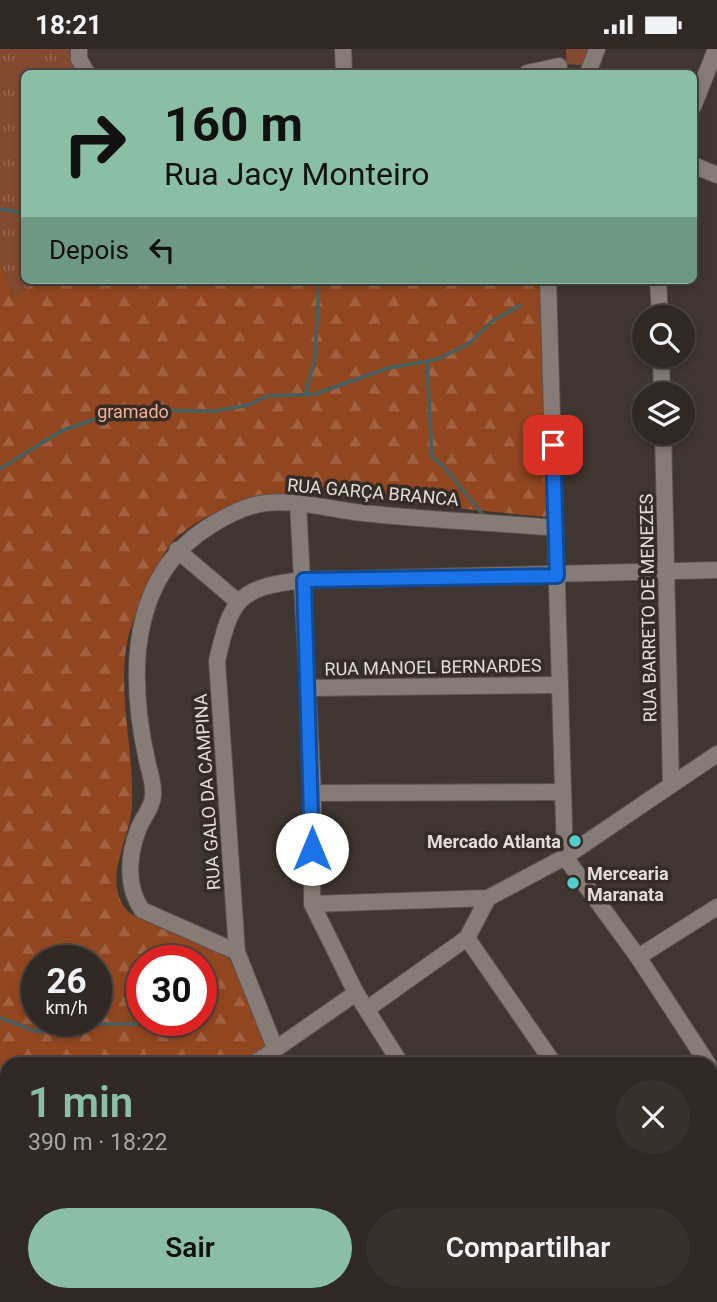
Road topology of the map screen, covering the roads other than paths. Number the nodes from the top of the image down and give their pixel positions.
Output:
1 (79, 49) edge
2 (343, 49) edge
3 (558, 49) edge
4 (597, 49) edge
5 (716, 49) edge
6 (85, 70) edge
7 (344, 70) edge
8 (561, 70) edge
9 (589, 70) edge
10 (697, 97) edge
11 (697, 167) edge
12 (717, 175) edge
13 (548, 284) edge
14 (659, 284) edge
15 (660, 305) edge
16 (663, 445) edge
17 (298, 502) junction
18 (556, 528) junction
19 (177, 550) junction
20 (717, 570) edge
21 (668, 571) junction
22 (557, 576) junction
23 (304, 580) junction
24 (237, 601) junction
25 (560, 685) junction
26 (307, 688) junction
27 (717, 754) edge
28 (671, 784) junction
29 (563, 792) junction
30 (313, 793) junction
31 (565, 857) junction
32 (488, 898) junction
33 (312, 904) junction
34 (717, 907) edge
35 (467, 938) junction
36 (237, 952) junction
37 (638, 957) junction
38 (356, 993) junction
39 (367, 1010) junction
40 (275, 1048) junction
41 (263, 1057) edge
42 (397, 1057) edge
43 (549, 1057) edge
44 (703, 1057) edge

1 - 6 street
2 - 7 street
3 - 8 street
4 - 9 street
5 - 10 street
11 - 12 street
13 - 18 street
14 - 15 street
16 - 21 street, RUA BARRETO DE MENEZES
17 - 18 street, RUA GARÇA BRANCA
17 - 19 street, RUA GARÇA BRANCA
17 - 23 street
18 - 22 street
19 - 24 street
19 - 36 street, RUA GARÇA BRANCA
20 - 21 street
21 - 22 street
21 - 28 street, RUA BARRETO DE MENEZES
22 - 23 street
22 - 25 street
23 - 24 street
23 - 26 street
24 - 36 street, RUA GALO DA CAMPINA
25 - 26 street, RUA MANOEL BERNARDES
25 - 29 street
26 - 30 street
27 - 28 street
28 - 31 street
29 - 30 street
29 - 31 street
30 - 33 street
31 - 32 street
31 - 37 street
32 - 33 street
32 - 35 street
33 - 38 street
34 - 37 street
35 - 39 street
35 - 43 street
36 - 40 street, RUA GALO DA CAMPINA
37 - 44 street
38 - 39 street
38 - 40 street
39 - 42 street
40 - 41 street

